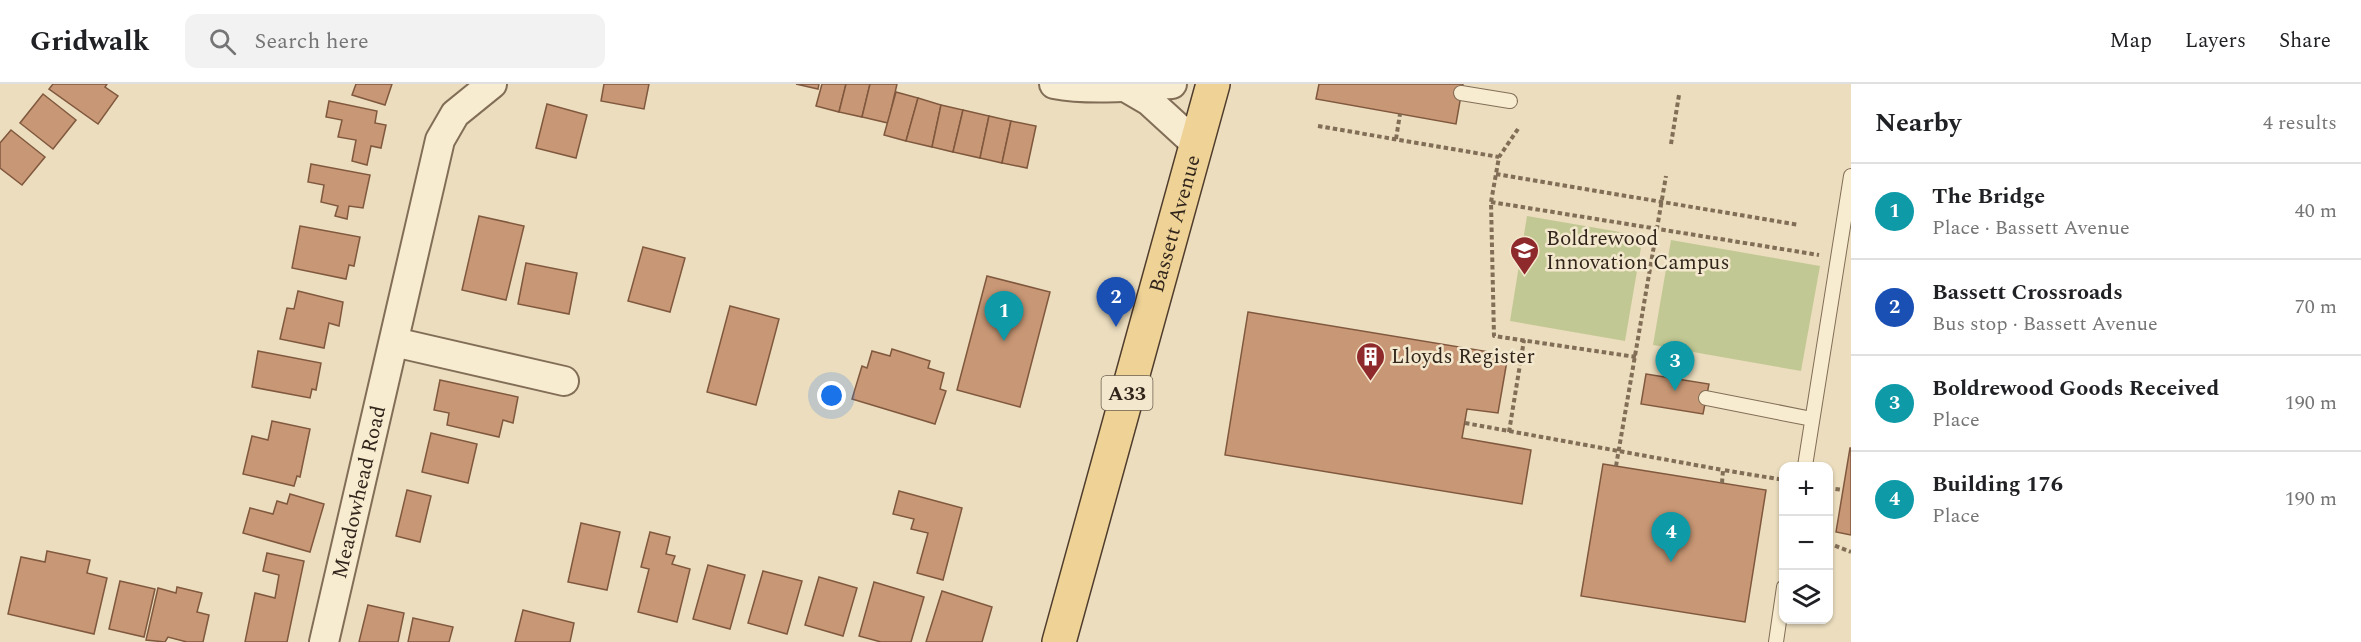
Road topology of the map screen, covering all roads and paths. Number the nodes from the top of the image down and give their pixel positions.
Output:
1 (492, 84) edge
2 (1054, 84) edge
3 (1172, 84) edge
4 (1213, 84) edge
5 (1125, 87) junction
6 (1461, 93) dead end
7 (1678, 95) dead end
8 (1510, 101) dead end
9 (1400, 114) dead end
10 (1318, 126) dead end
11 (1518, 129) dead end
12 (1396, 139) junction
13 (1196, 144) junction
14 (1671, 144) dead end
15 (1499, 157) junction
16 (1496, 174) junction
17 (1666, 176) dead end
18 (1851, 176) edge
19 (1491, 202) junction
20 (1662, 202) junction
21 (1799, 225) dead end
22 (1659, 229) junction
23 (1822, 256) dead end
24 (1524, 340) junction
25 (394, 342) junction
26 (1636, 357) junction
27 (564, 381) dead end
28 (1706, 398) dead end
29 (1812, 419) junction
30 (1465, 423) dead end
31 (1509, 432) junction
32 (1619, 453) junction
33 (1806, 462) edge
34 (1616, 466) dead end
35 (1723, 470) junction
36 (1779, 479) edge
37 (1722, 483) dead end
38 (1833, 489) edge
39 (1843, 490) dead end
40 (1833, 545) edge
41 (1851, 552) edge
42 (1779, 621) edge
43 (324, 642) edge
44 (1059, 642) edge
45 (1776, 642) edge

1 - 25 street, Meadowhead Road
2 - 5 street
3 - 5 street
4 - 13 main road, Bassett Avenue / A33
5 - 13 street
6 - 8 lane
7 - 14 path
9 - 12 path
10 - 12 path
11 - 15 path
12 - 15 path
13 - 44 main road, Bassett Avenue / A33
15 - 16 path
16 - 19 path
16 - 20 path
17 - 20 path
18 - 29 lane
19 - 22 path
19 - 24 path
20 - 21 path
20 - 22 path
22 - 23 path
22 - 26 path
24 - 26 path
24 - 31 path
25 - 27 street
25 - 43 street, Meadowhead Road
26 - 32 path
28 - 29 lane
29 - 33 lane
30 - 31 path
31 - 32 path
32 - 34 path
32 - 35 path
35 - 36 path
35 - 37 path
38 - 39 path
40 - 41 path
42 - 45 lane

